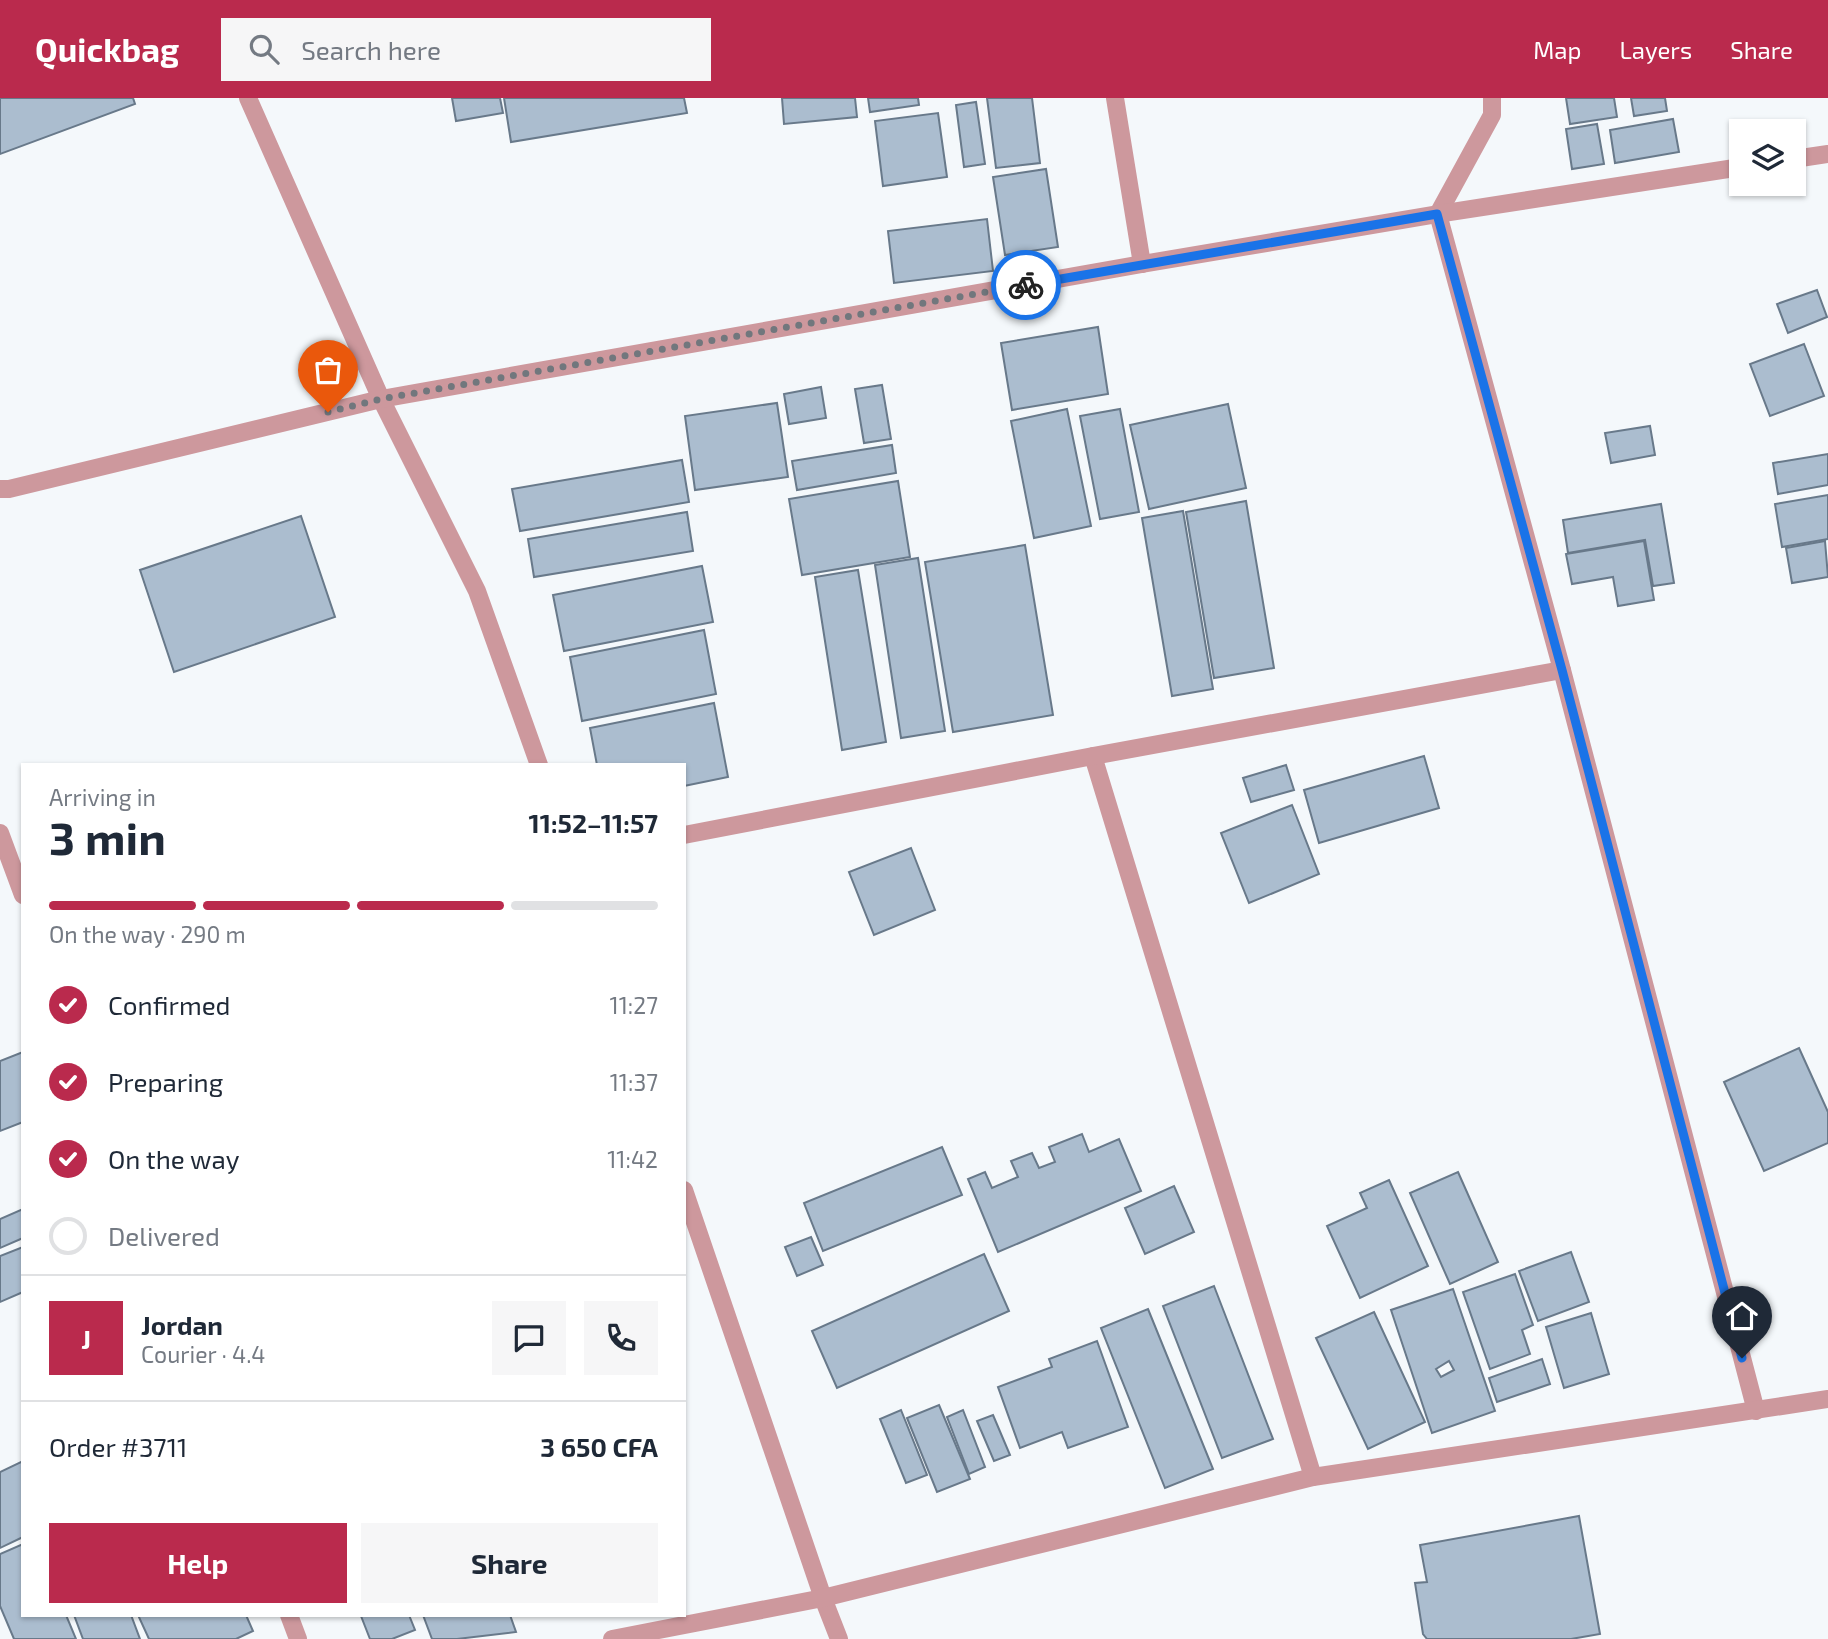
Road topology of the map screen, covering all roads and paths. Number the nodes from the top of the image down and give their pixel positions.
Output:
1 (248, 98) edge
2 (1115, 98) edge
3 (1492, 98) edge
4 (1828, 154) edge
5 (1806, 157) edge
6 (1729, 169) edge
7 (1437, 214) junction
8 (1142, 264) junction
9 (381, 399) junction
10 (0, 489) edge
11 (1562, 670) junction
12 (1093, 756) junction
13 (537, 763) edge
14 (0, 833) edge
15 (686, 835) edge
16 (5, 862) edge
17 (21, 891) edge
18 (686, 1196) edge
19 (1828, 1399) edge
20 (1756, 1411) junction
21 (1312, 1477) junction
22 (823, 1598) junction
23 (290, 1617) edge
24 (298, 1639) edge
25 (612, 1639) edge
26 (839, 1639) edge

1 - 9 street
2 - 8 street
3 - 7 street
4 - 5 street
6 - 7 street
7 - 8 street
7 - 11 street
8 - 9 street
9 - 10 street
9 - 13 street
11 - 12 street
11 - 20 street
12 - 15 street
12 - 21 street
14 - 16 street
16 - 17 street
18 - 22 street
19 - 20 street
20 - 21 street
21 - 22 street
22 - 25 street
22 - 26 street
23 - 24 street

